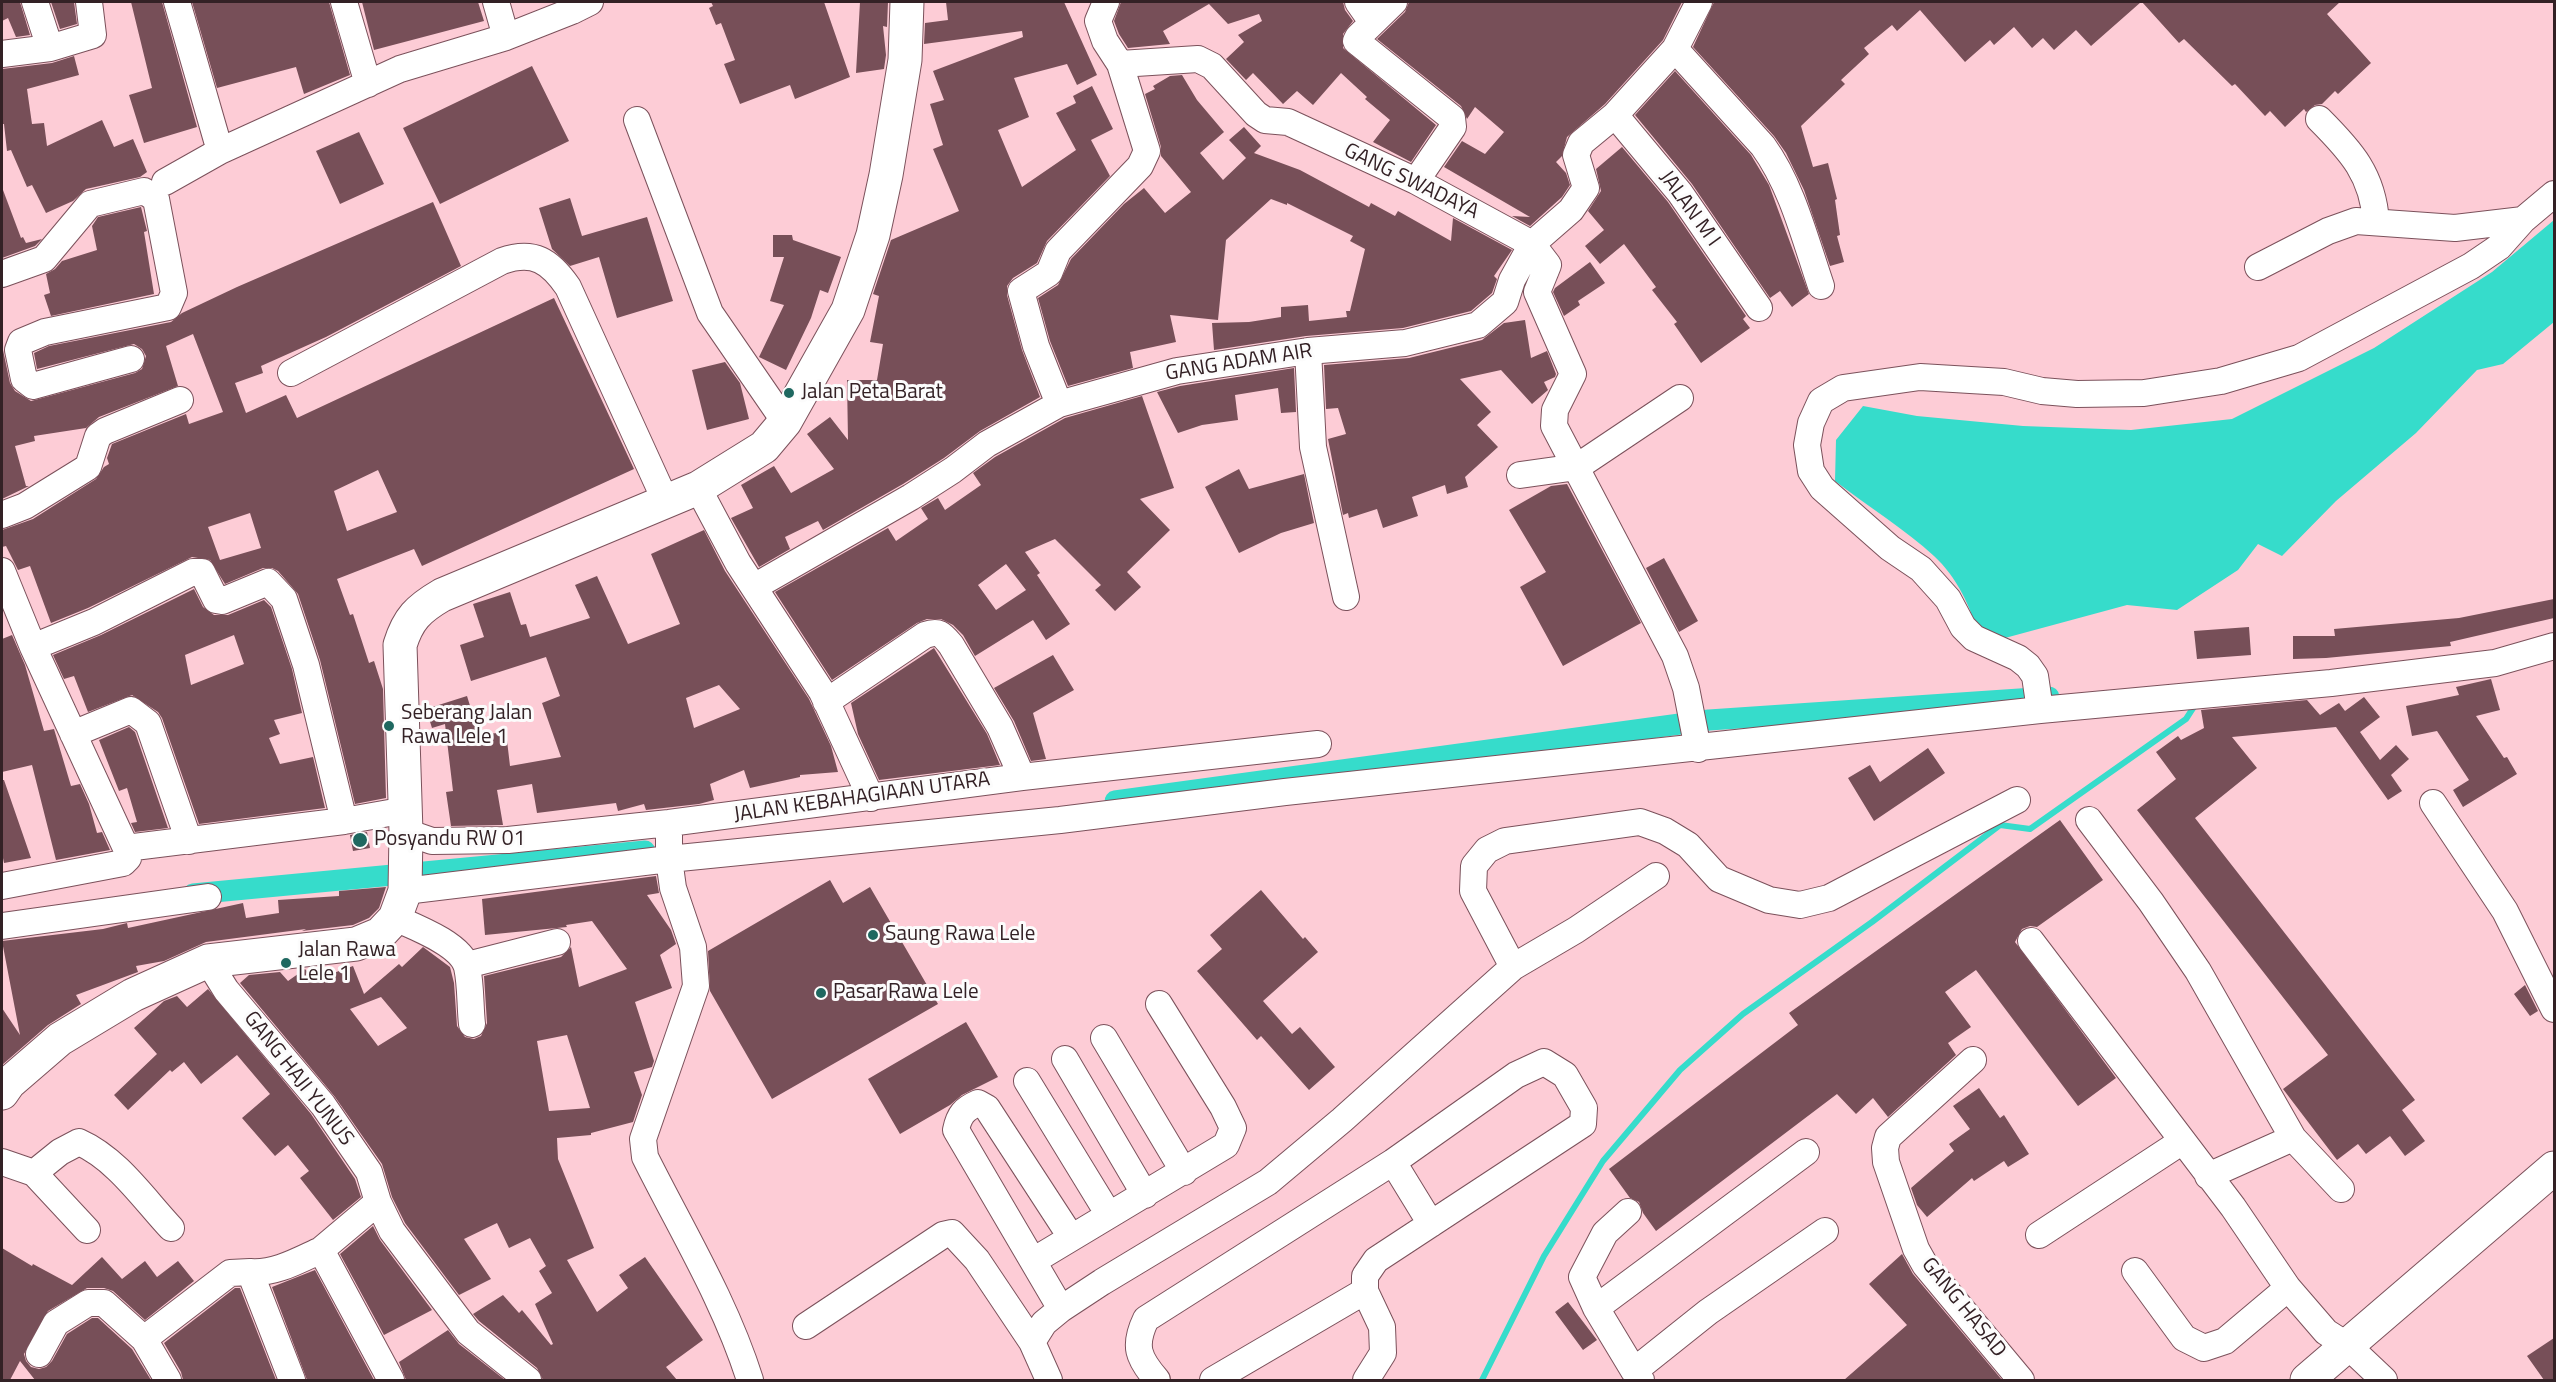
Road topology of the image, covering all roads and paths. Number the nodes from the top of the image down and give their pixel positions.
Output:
1 (35, 2) edge
2 (89, 2) edge
3 (177, 2) edge
4 (344, 2) edge
5 (496, 2) edge
6 (590, 2) edge
7 (907, 2) edge
8 (1106, 2) edge
9 (1358, 2) edge
10 (1394, 2) edge
11 (1693, 4) edge
12 (1372, 22) junction
13 (506, 37) junction
14 (50, 48) junction
15 (1675, 50) junction
16 (2, 54) edge
17 (1120, 64) junction
18 (368, 84) junction
19 (1615, 115) junction
20 (2319, 119) dead end
21 (637, 120) dead end
22 (220, 152) junction
23 (1416, 181) junction
24 (165, 182) dead end
25 (2554, 194) edge
26 (2523, 220) junction
27 (2376, 222) junction
28 (1532, 244) junction
29 (2258, 267) dead end
30 (2, 274) edge
31 (1821, 286) dead end
32 (1759, 308) dead end
33 (1308, 351) junction
34 (131, 359) dead end
35 (291, 374) dead end
36 (1680, 398) dead end
37 (180, 400) dead end
38 (1059, 404) junction
39 (785, 422) junction
40 (1577, 467) junction
41 (1520, 476) dead end
42 (698, 488) junction
43 (666, 502) junction
44 (2, 515) edge
45 (2, 572) edge
46 (754, 587) junction
47 (1346, 597) dead end
48 (33, 646) junction
49 (2554, 646) edge
50 (826, 702) junction
51 (2040, 709) junction
52 (74, 734) junction
53 (1696, 741) junction
54 (1318, 744) dead end
55 (1022, 777) junction
56 (871, 798) junction
57 (2016, 800) dead end
58 (2433, 803) dead end
59 (2089, 820) dead end
60 (344, 821) junction
61 (406, 826) junction
62 (669, 826) junction
63 (189, 841) junction
64 (126, 848) junction
65 (669, 858) junction
66 (1656, 876) dead end
67 (2, 886) edge
68 (208, 897) dead end
69 (402, 899) junction
70 (2, 926) edge
71 (2031, 941) dead end
72 (557, 942) dead end
73 (208, 961) junction
74 (466, 965) junction
75 (1514, 967) junction
76 (1159, 1004) dead end
77 (2554, 1009) edge
78 (472, 1024) dead end
79 (1104, 1038) dead end
80 (1065, 1059) dead end
81 (1973, 1060) dead end
82 (1028, 1081) dead end
83 (4, 1083) edge
84 (2293, 1138) junction
85 (2181, 1142) junction
86 (1806, 1152) dead end
87 (2, 1162) edge
88 (1393, 1162) junction
89 (2554, 1168) edge
90 (1184, 1172) junction
91 (34, 1173) junction
92 (2208, 1176) junction
93 (2341, 1189) dead end
94 (1145, 1195) junction
95 (378, 1202) junction
96 (1628, 1212) dead end
97 (1109, 1215) junction
98 (1431, 1224) junction
99 (171, 1228) dead end
100 (87, 1230) dead end
101 (1825, 1231) dead end
102 (2039, 1235) dead end
103 (1071, 1238) junction
104 (321, 1250) junction
105 (1033, 1261) junction
106 (2135, 1271) dead end
107 (250, 1272) junction
108 (2288, 1288) junction
109 (1365, 1291) junction
110 (1596, 1308) junction
111 (1061, 1309) junction
112 (806, 1326) dead end
113 (2330, 1333) junction
114 (144, 1339) junction
115 (1032, 1342) junction
116 (39, 1354) dead end
117 (1637, 1376) edge
118 (2380, 1376) edge
119 (168, 1380) edge
120 (292, 1380) edge
121 (391, 1380) edge
122 (528, 1380) edge
123 (750, 1380) edge
124 (1049, 1380) edge
125 (1157, 1380) edge
126 (1213, 1380) edge
127 (1366, 1380) edge
128 (2021, 1380) edge
129 (2307, 1380) edge

1 - 14 street
2 - 14 street
3 - 22 street
4 - 18 street
5 - 13 street
6 - 13 street
7 - 39 main road
8 - 17 street
9 - 12 street
10 - 12 street
11 - 15 street, GANG ADAM AIR
12 - 23 street
13 - 18 street
14 - 16 street
15 - 19 street, GANG ADAM AIR
15 - 31 street
17 - 23 street, GANG SWADAYA
17 - 38 street
18 - 22 street
19 - 28 street, GANG ADAM AIR
19 - 32 street, JALAN M I
20 - 27 street
21 - 39 street
22 - 24 street
23 - 28 street, GANG SWADAYA
25 - 26 street
26 - 27 street
26 - 51 street
27 - 29 street
28 - 33 street, GANG ADAM AIR
28 - 40 street
30 - 34 street
33 - 38 street, GANG ADAM AIR
33 - 47 street
35 - 43 street
36 - 40 street
37 - 44 street
38 - 46 street, GANG ADAM AIR
39 - 42 main road
40 - 41 street
40 - 53 street
42 - 43 main road
42 - 46 street
43 - 61 main road
45 - 48 street
46 - 50 street
48 - 52 street
48 - 60 street
49 - 51 street
50 - 55 street
50 - 56 street
51 - 53 street
52 - 63 street
52 - 64 street
53 - 65 street
54 - 55 street, JALAN KEBAHAGIAAN UTARA
55 - 56 street, JALAN KEBAHAGIAAN UTARA
56 - 62 street, JALAN KEBAHAGIAAN UTARA
57 - 75 street
58 - 77 street
59 - 84 street
60 - 61 street
60 - 63 street
61 - 62 street, JALAN KEBAHAGIAAN UTARA
61 - 69 main road
62 - 65 street
63 - 64 street
64 - 67 street
65 - 69 street
65 - 123 street
66 - 75 street
68 - 70 street
69 - 73 main road
69 - 74 street
71 - 85 street
72 - 74 street
73 - 83 main road
73 - 95 street, GANG HAJI YUNUS
74 - 78 street
75 - 111 street
76 - 90 street
79 - 90 street
80 - 94 street
81 - 128 street, GANG HASAD
82 - 97 street
84 - 92 street
84 - 93 street
85 - 92 street
85 - 102 street
86 - 110 street
87 - 91 street
88 - 98 street
88 - 98 street
88 - 125 street
89 - 113 main road
90 - 94 street
91 - 99 street
91 - 100 street
92 - 108 street
94 - 97 street
95 - 104 street
95 - 122 street, GANG HAJI YUNUS
96 - 110 street
97 - 103 street
98 - 109 street
101 - 117 street
103 - 105 street
103 - 105 street
104 - 107 street
104 - 121 street
105 - 111 street
106 - 108 street
107 - 114 street
107 - 120 street
108 - 113 street
109 - 126 street
109 - 127 street
110 - 117 street
111 - 115 street
112 - 115 street
113 - 118 street
113 - 129 main road
114 - 116 street
114 - 119 street
115 - 124 street

